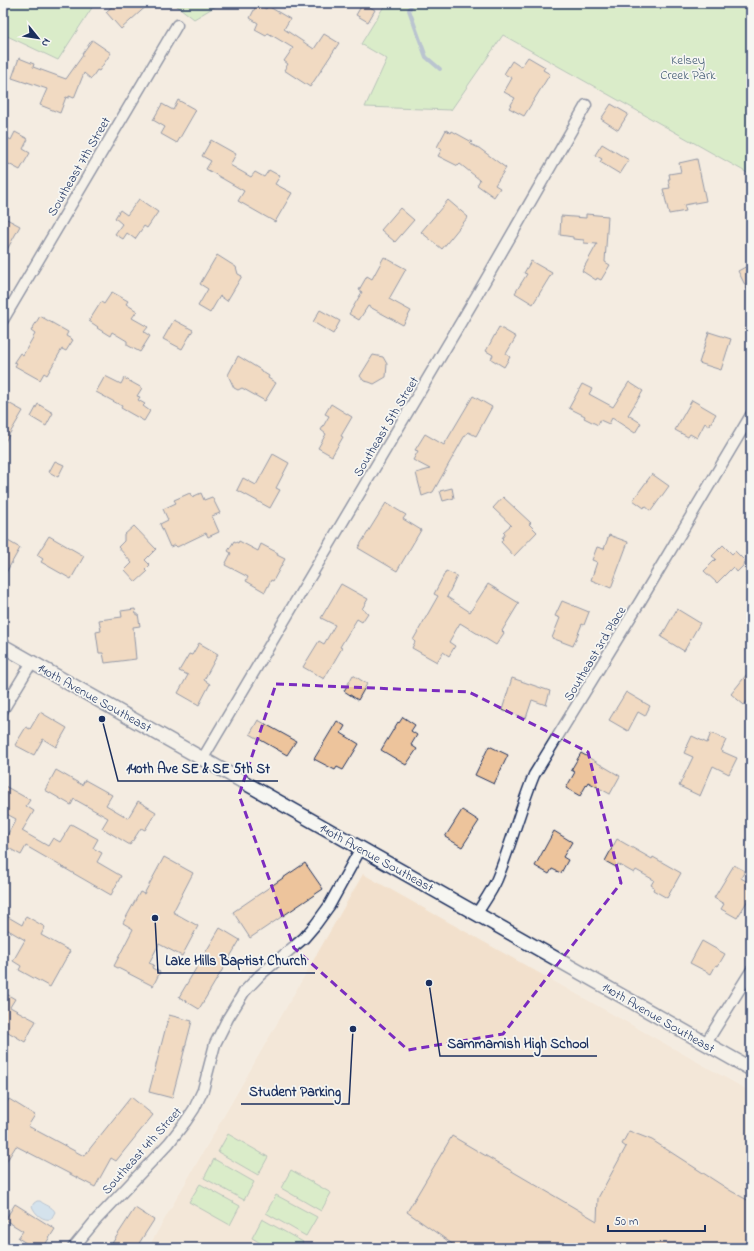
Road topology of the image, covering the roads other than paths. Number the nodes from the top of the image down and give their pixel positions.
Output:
1 (177, 25) dead end
2 (586, 105) dead end
3 (3, 320) edge
4 (751, 414) edge
5 (3, 646) edge
6 (32, 662) junction
7 (3, 710) edge
8 (203, 758) junction
9 (361, 848) junction
10 (477, 914) junction
11 (751, 972) edge
12 (706, 1043) junction
13 (751, 1069) edge
14 (73, 1248) edge

1 - 3 street, Southeast 7th Street
2 - 8 street, Southeast 5th Street
4 - 10 street, Southeast 3rd Place
5 - 6 street, 140th Avenue Southeast
6 - 7 street
6 - 8 street, 140th Avenue Southeast
8 - 9 street, 140th Avenue Southeast
9 - 10 street, 140th Avenue Southeast
9 - 14 street, Southeast 4th Street
10 - 12 street, 140th Avenue Southeast
11 - 12 street
12 - 13 street, 140th Avenue Southeast

